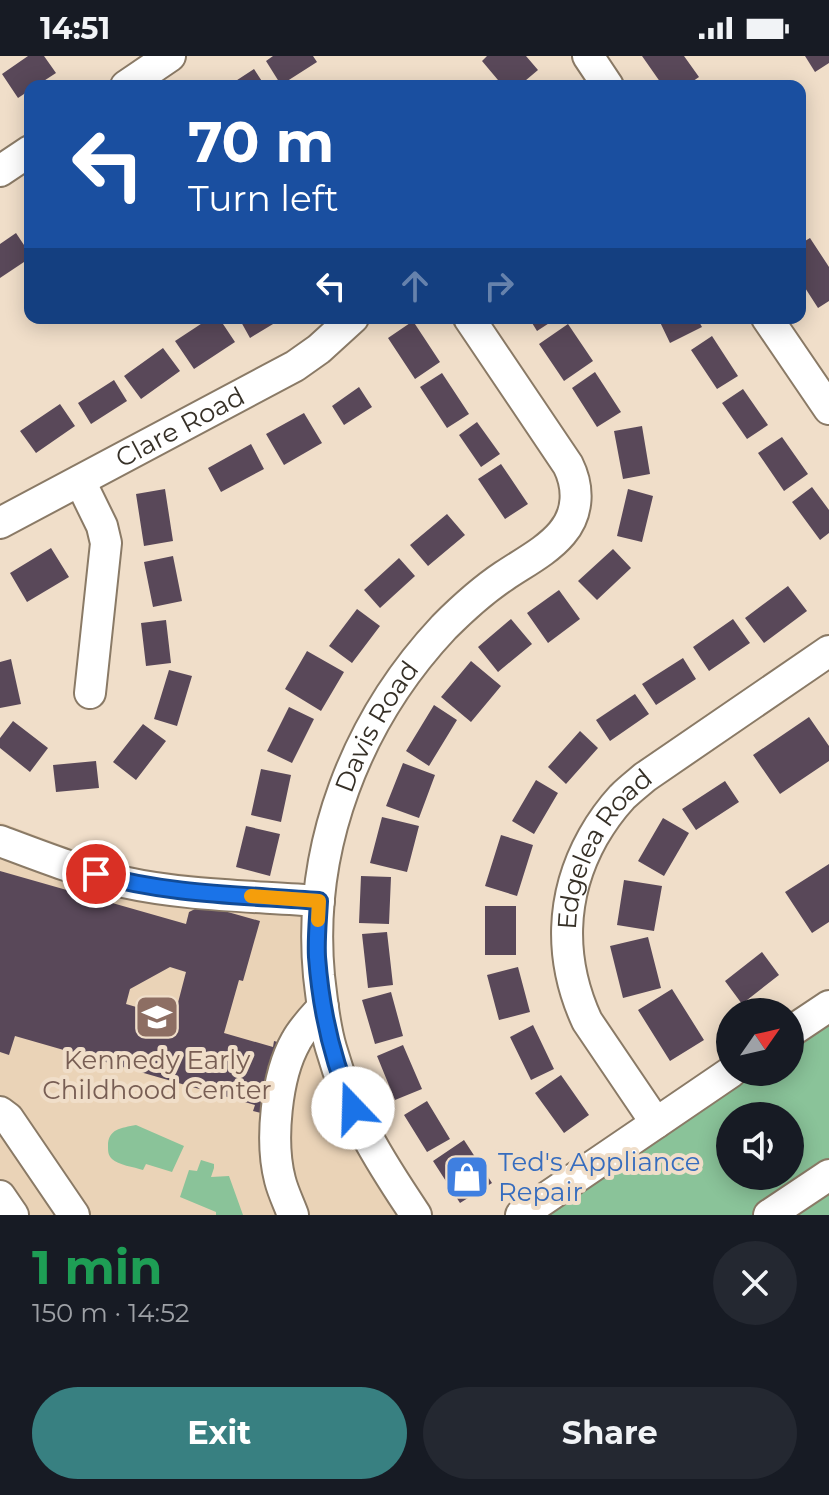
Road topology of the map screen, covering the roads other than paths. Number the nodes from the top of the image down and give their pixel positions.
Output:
1 (170, 56) edge
2 (135, 80) edge
3 (24, 155) edge
4 (0, 171) edge
5 (346, 324) edge
6 (473, 324) edge
7 (771, 324) edge
8 (829, 409) edge
9 (80, 481) junction
10 (0, 523) edge
11 (829, 651) edge
12 (90, 693) dead end
13 (0, 841) edge
14 (319, 901) junction
15 (829, 1006) edge
16 (323, 1007) junction
17 (804, 1023) edge
18 (716, 1082) edge
19 (0, 1112) edge
20 (656, 1123) junction
21 (829, 1175) edge
22 (0, 1196) edge
23 (533, 1212) edge
24 (13, 1215) edge
25 (74, 1215) edge
26 (293, 1215) edge
27 (416, 1215) edge
28 (769, 1215) edge

1 - 2 street
3 - 4 street
5 - 9 street, Clare Road
6 - 14 street, Davis Road
7 - 8 street
9 - 10 street, Clare Road
9 - 12 street
11 - 20 street, Edgelea Road
13 - 14 street
14 - 16 street, Davis Road
15 - 17 street
16 - 26 street
16 - 27 street, Davis Road
18 - 20 street
19 - 25 street
20 - 23 street
21 - 28 street
22 - 24 street

